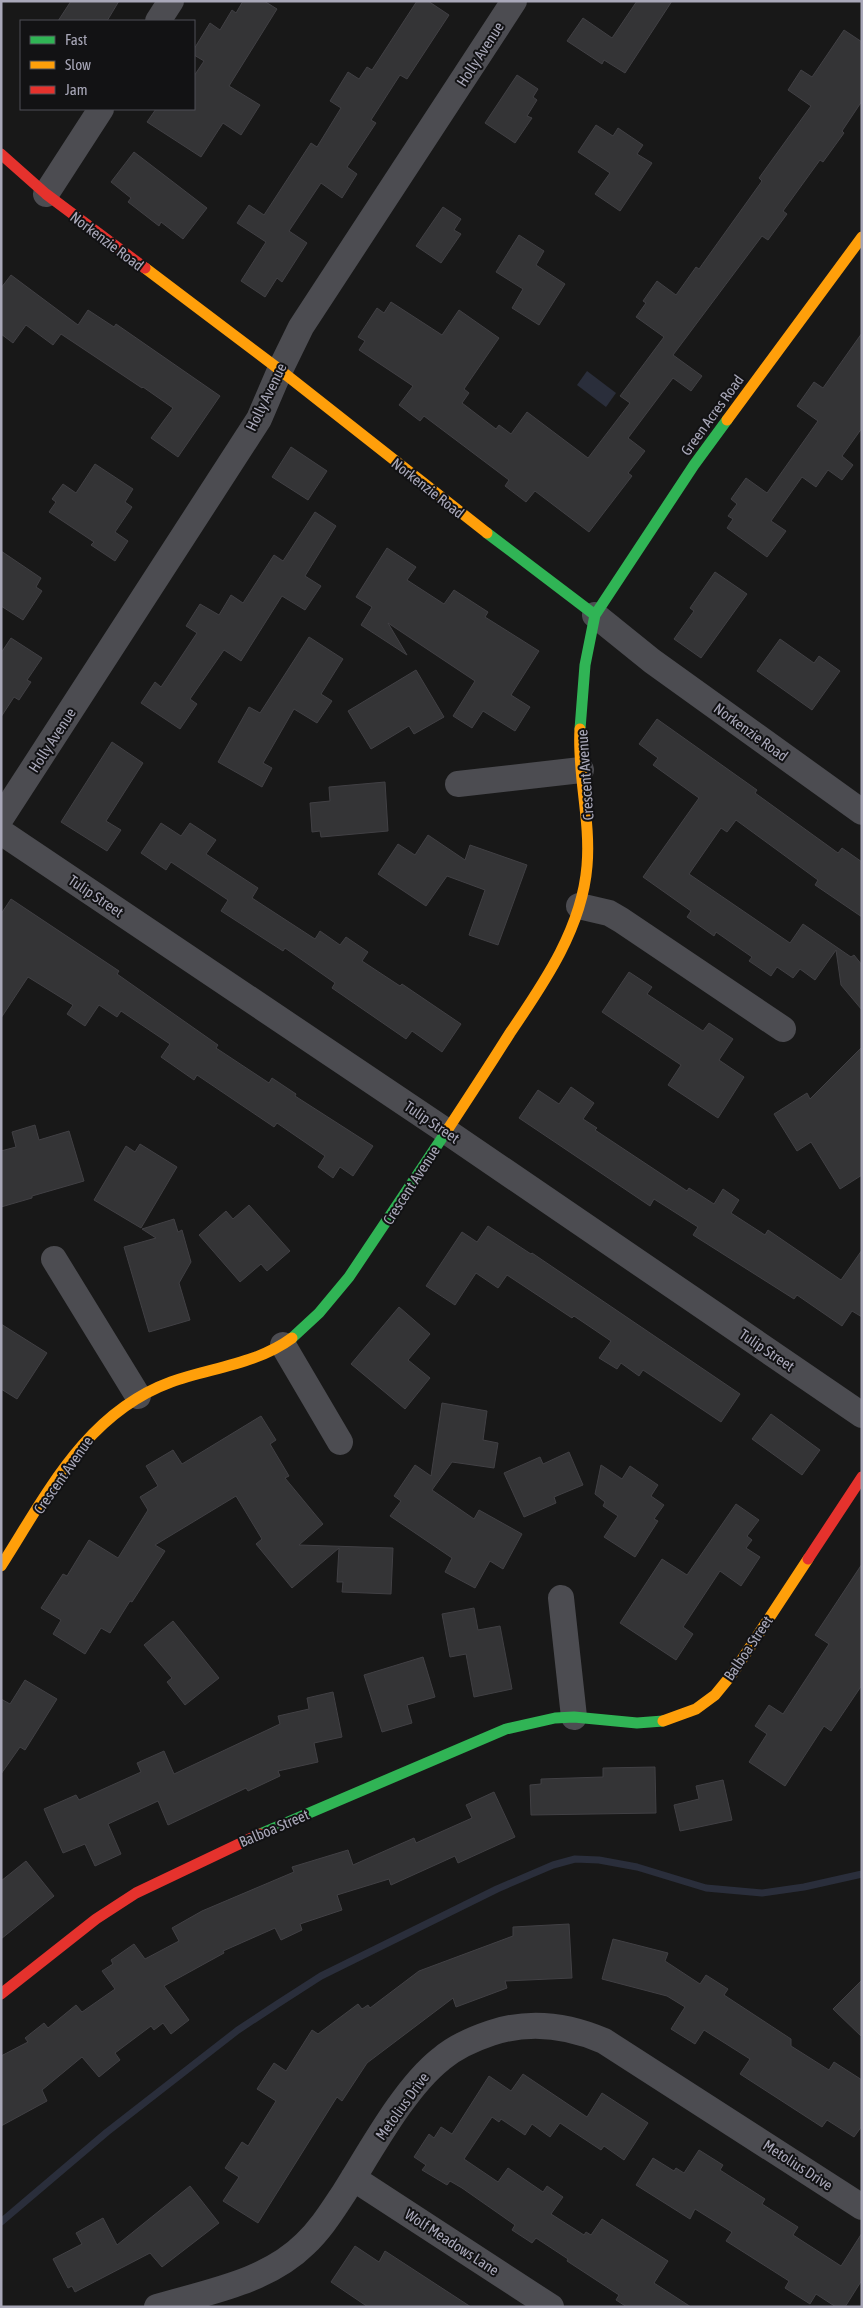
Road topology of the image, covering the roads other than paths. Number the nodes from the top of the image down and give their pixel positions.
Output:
1 (171, 1) edge
2 (514, 1) edge
3 (159, 20) edge
4 (100, 110) edge
5 (1, 154) edge
6 (46, 194) junction
7 (862, 237) edge
8 (280, 370) junction
9 (594, 615) junction
10 (582, 770) junction
11 (458, 784) dead end
12 (862, 812) edge
13 (1, 818) edge
14 (1, 832) edge
15 (579, 906) junction
16 (783, 1029) dead end
17 (446, 1131) junction
18 (54, 1259) dead end
19 (283, 1345) junction
20 (138, 1396) junction
21 (862, 1415) edge
22 (340, 1442) dead end
23 (862, 1477) edge
24 (1, 1566) edge
25 (561, 1598) dead end
26 (574, 1717) junction
27 (1, 1994) edge
28 (353, 2178) junction
29 (862, 2207) edge
30 (157, 2307) edge
31 (551, 2307) edge

1 - 3 street
2 - 8 street, Holly Avenue
4 - 6 street
5 - 6 street, Norkenzie Road
6 - 8 street, Norkenzie Road
7 - 9 street, Green Acres Road
8 - 9 street, Norkenzie Road
8 - 13 street, Holly Avenue
9 - 10 street, Crescent Avenue
9 - 12 street, Norkenzie Road
10 - 11 street
10 - 15 street, Crescent Avenue
14 - 17 street, Tulip Street
15 - 16 street
15 - 17 street, Crescent Avenue
17 - 19 street, Crescent Avenue
17 - 21 street, Tulip Street
18 - 20 street
19 - 20 street, Crescent Avenue
19 - 22 street
20 - 24 street, Crescent Avenue
23 - 26 street, Balboa Street
25 - 26 street
26 - 27 street, Balboa Street
28 - 29 street, Metolius Drive
28 - 30 street, Metolius Drive
28 - 31 street, Wolf Meadows Lane

